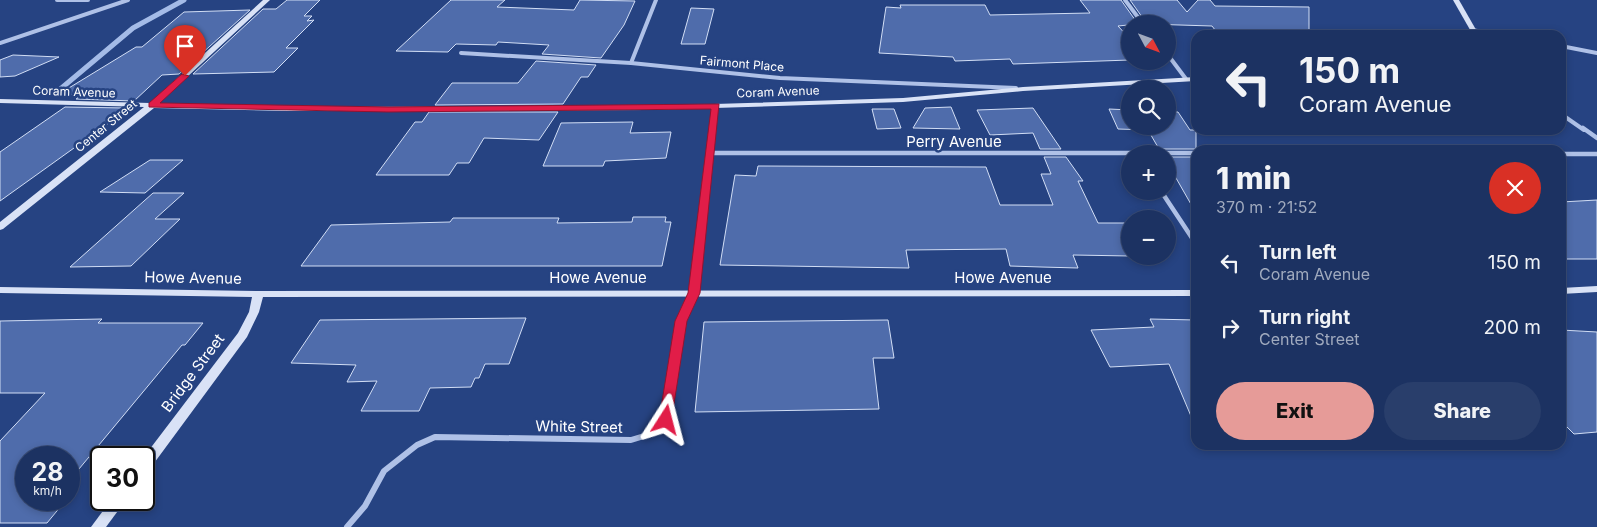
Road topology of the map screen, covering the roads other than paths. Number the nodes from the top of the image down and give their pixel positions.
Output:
1 (57, 0) edge
2 (88, 0) edge
3 (128, 0) edge
4 (267, 0) edge
5 (656, 0) edge
6 (1125, 0) edge
7 (1456, 0) edge
8 (1136, 15) edge
9 (1472, 30) edge
10 (0, 43) edge
11 (1566, 47) edge
12 (461, 53) dead end
13 (1597, 53) edge
14 (631, 64) junction
15 (1176, 66) edge
16 (1186, 79) junction
17 (1191, 79) edge
18 (1023, 89) junction
19 (0, 100) edge
20 (152, 105) junction
21 (716, 106) junction
22 (1566, 117) edge
23 (1597, 138) edge
24 (1121, 153) edge
25 (1176, 153) edge
26 (1191, 153) edge
27 (712, 154) junction
28 (1566, 154) edge
29 (1597, 154) edge
30 (1167, 200) edge
31 (0, 227) edge
32 (1191, 236) edge
33 (1597, 289) edge
34 (0, 290) edge
35 (1566, 291) edge
36 (694, 293) junction
37 (1191, 293) edge
38 (258, 294) junction
39 (155, 451) edge
40 (110, 511) edge
41 (98, 527) edge
42 (347, 527) edge

1 - 2 street
3 - 10 street
4 - 20 main road, Center Street
5 - 14 street
6 - 8 street
7 - 9 main road
11 - 13 street
12 - 14 street, Fairmont Place
14 - 18 street, Fairmont Place
15 - 16 street
16 - 17 main road, Coram Avenue
16 - 18 main road, Coram Avenue
18 - 21 main road, Coram Avenue
19 - 20 main road, Coram Avenue
20 - 21 main road, Coram Avenue
20 - 31 main road, Center Street
21 - 27 street, White Street
22 - 23 street
24 - 27 street, Perry Avenue
25 - 26 street, Perry Avenue
27 - 36 street, White Street
28 - 29 street
30 - 32 street
33 - 35 main road
34 - 38 main road, Howe Avenue
36 - 37 main road, Howe Avenue
36 - 38 main road, Howe Avenue
36 - 42 street, White Street
38 - 39 main road, Bridge Street
40 - 41 main road

